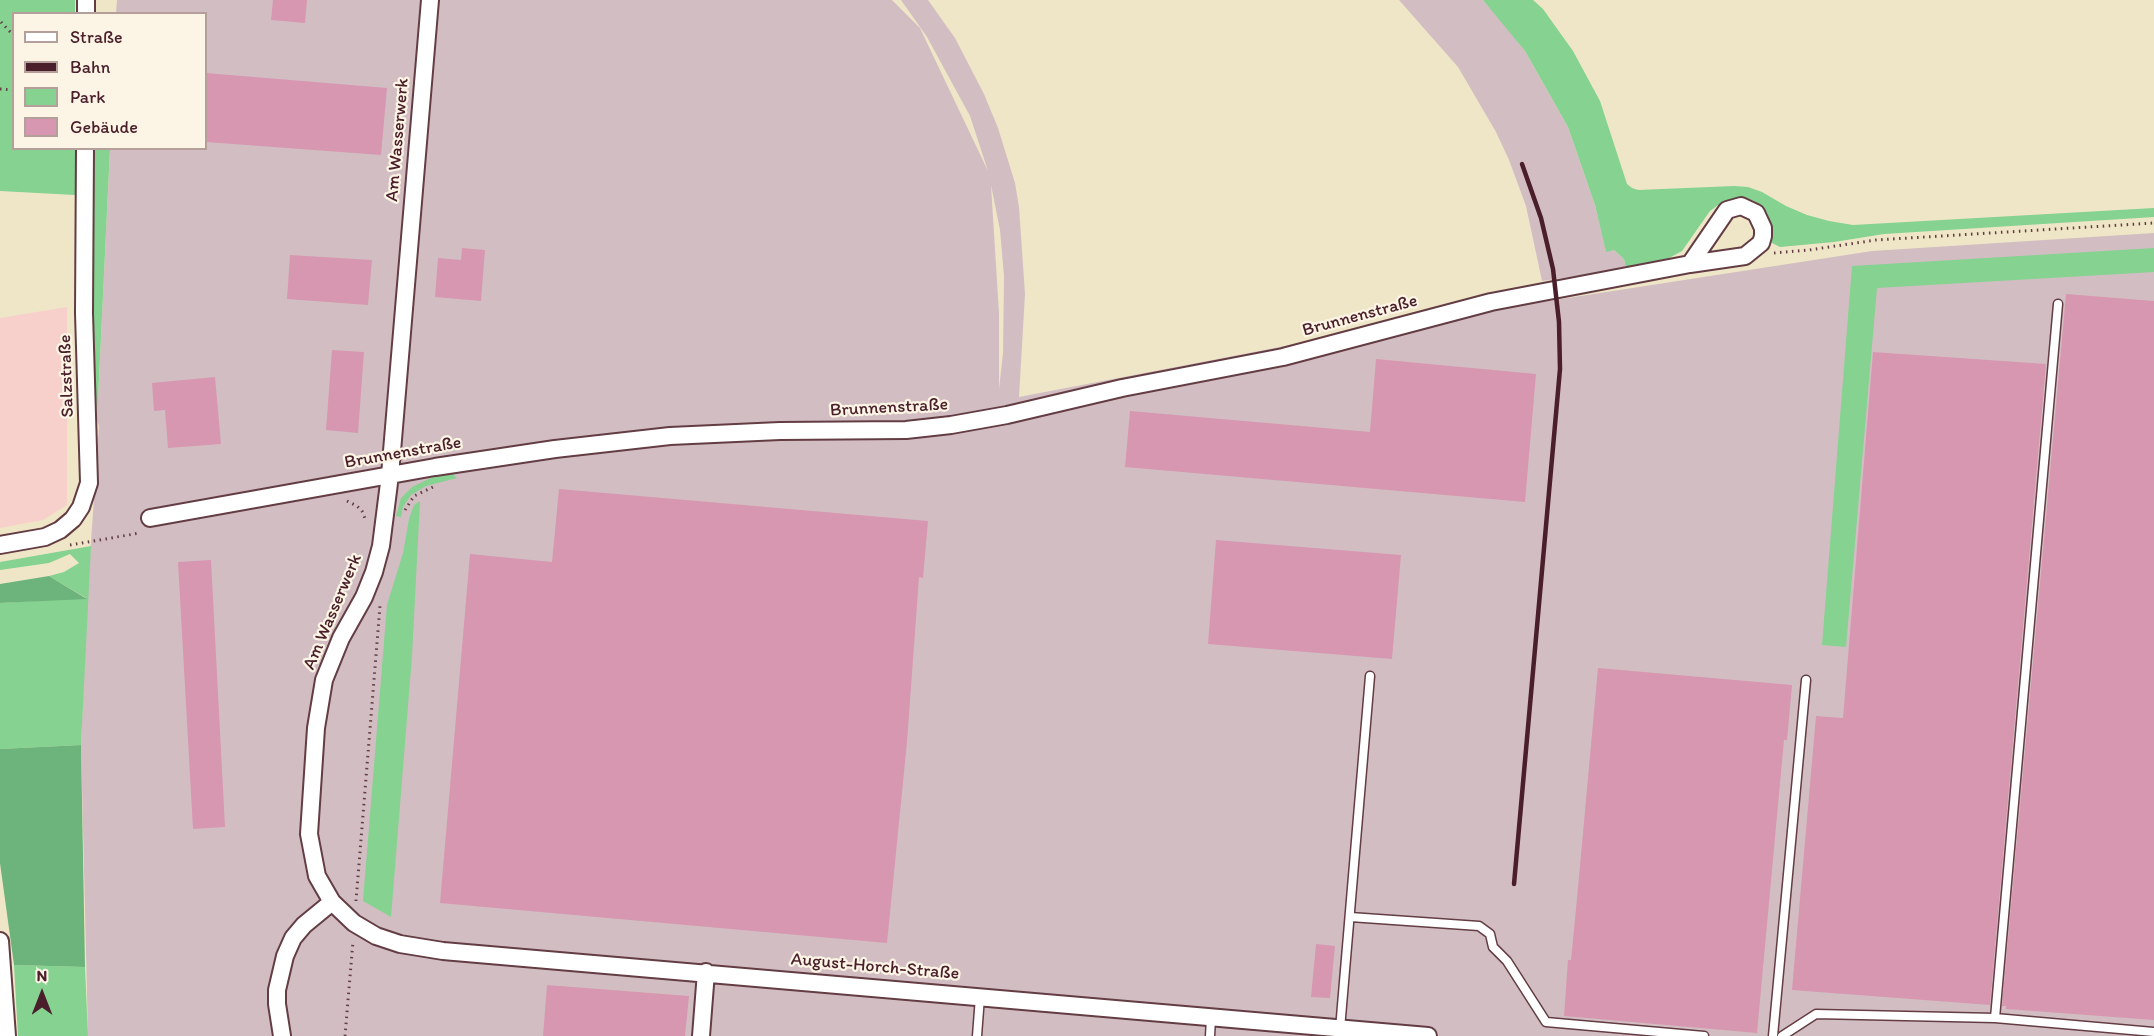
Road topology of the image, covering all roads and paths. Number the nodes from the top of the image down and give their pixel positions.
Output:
1 (430, 0) edge
2 (1, 22) edge
3 (12, 34) edge
4 (85, 150) edge
5 (2154, 223) edge
6 (1745, 256) junction
7 (1690, 264) junction
8 (2058, 304) dead end
9 (390, 475) junction
10 (440, 485) dead end
11 (403, 515) dead end
12 (150, 518) dead end
13 (0, 545) edge
14 (380, 603) dead end
15 (1370, 676) dead end
16 (1806, 680) dead end
17 (332, 902) junction
18 (1350, 916) junction
19 (354, 923) junction
20 (0, 941) edge
21 (706, 972) junction
22 (980, 996) junction
23 (1211, 1018) junction
24 (1995, 1018) junction
25 (1340, 1029) junction
26 (2154, 1032) edge
27 (7, 1036) edge
28 (282, 1036) edge
29 (345, 1036) edge
30 (701, 1036) edge
31 (977, 1036) edge
32 (1210, 1036) edge
33 (1428, 1036) edge
34 (1704, 1036) edge
35 (1773, 1036) edge
36 (1782, 1036) edge

1 - 9 street, Am Wasserwerk
2 - 3 path
4 - 13 street, Salzstraße
5 - 6 path
6 - 7 street, Brunnenstraße
6 - 7 street
7 - 9 street, Brunnenstraße
8 - 24 lane
9 - 12 street, Brunnenstraße
9 - 17 street, Am Wasserwerk
10 - 11 path
14 - 19 path
15 - 18 lane
16 - 35 lane
17 - 19 street, August-Horch-Straße
17 - 28 street
18 - 25 lane
18 - 34 lane
19 - 21 street, August-Horch-Straße
19 - 29 path
20 - 27 street
21 - 22 street, August-Horch-Straße
21 - 30 street
22 - 23 street, August-Horch-Straße
22 - 31 lane
23 - 25 street, August-Horch-Straße
23 - 32 lane
24 - 26 lane
24 - 36 lane
25 - 33 street, August-Horch-Straße

